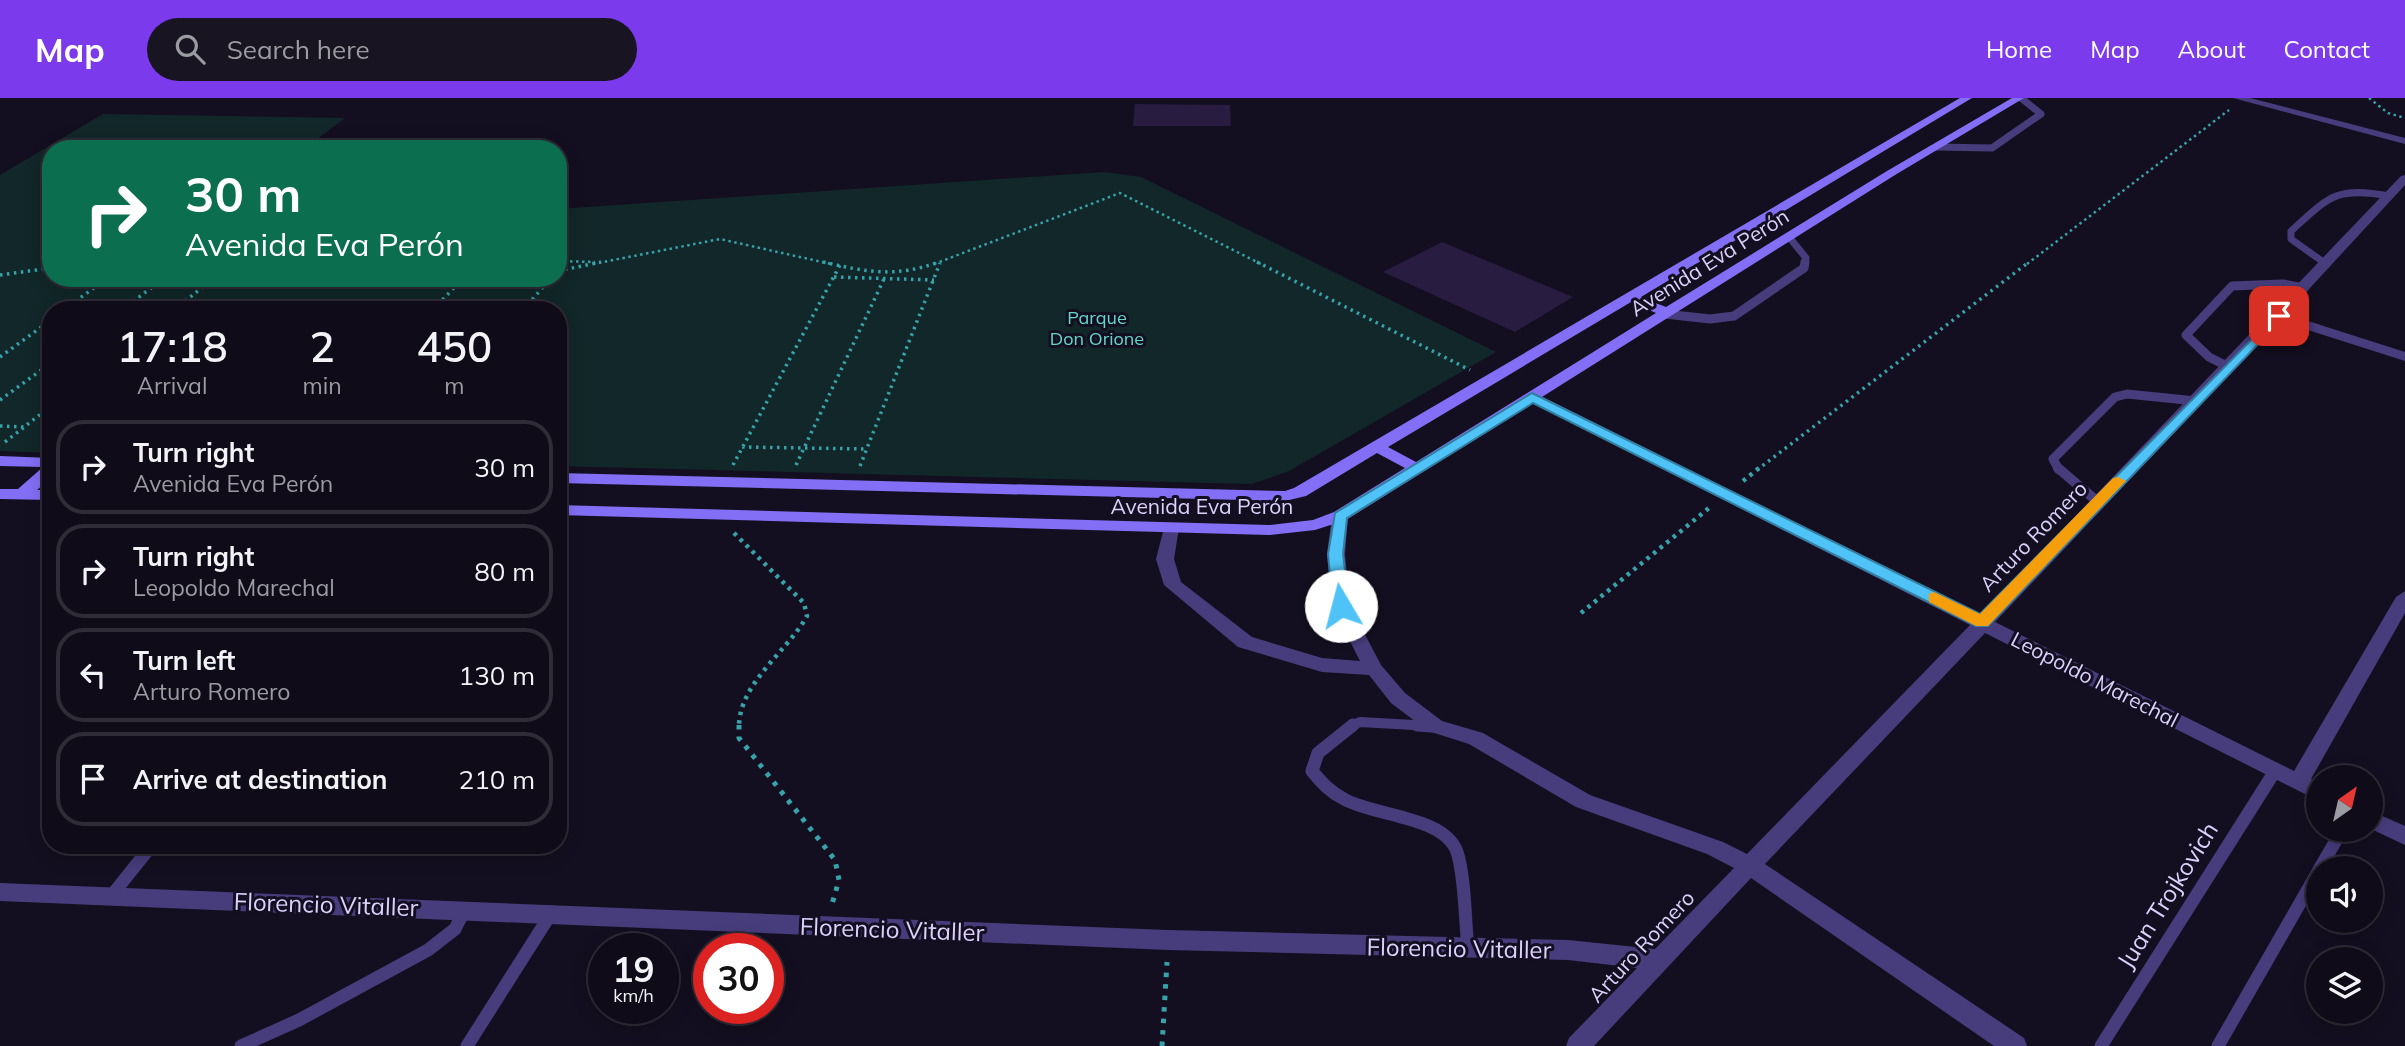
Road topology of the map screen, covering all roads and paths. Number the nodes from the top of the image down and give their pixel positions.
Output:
1 (1965, 98) edge
2 (2020, 98) edge
3 (2369, 98) edge
4 (2241, 99) edge
5 (2405, 118) edge
6 (2405, 141) edge
7 (1936, 147) junction
8 (1857, 163) junction
9 (1891, 173) junction
10 (2405, 178) edge
11 (2389, 196) junction
12 (1789, 237) junction
13 (567, 261) edge
14 (603, 262) junction
15 (941, 262) junction
16 (2326, 264) junction
17 (840, 265) junction
18 (42, 269) edge
19 (567, 269) edge
20 (0, 275) edge
21 (834, 277) junction
22 (884, 279) junction
23 (934, 280) junction
24 (95, 287) edge
25 (152, 287) edge
26 (203, 287) edge
27 (455, 287) edge
28 (543, 287) edge
29 (2304, 288) junction
30 (1630, 297) junction
31 (76, 301) edge
32 (133, 301) edge
33 (185, 301) edge
34 (441, 301) edge
35 (531, 301) edge
36 (1666, 313) junction
37 (2279, 316) junction
38 (42, 327) edge
39 (0, 357) edge
40 (2405, 357) edge
41 (2229, 367) junction
42 (42, 370) edge
43 (1489, 381) junction
44 (1532, 397) junction
45 (0, 401) edge
46 (2196, 401) junction
47 (42, 413) edge
48 (0, 426) edge
49 (24, 427) junction
50 (0, 446) edge
51 (743, 447) junction
52 (1377, 447) junction
53 (804, 448) junction
54 (866, 449) junction
55 (0, 461) edge
56 (42, 463) edge
57 (1416, 468) junction
58 (42, 477) edge
59 (567, 478) edge
60 (723, 483) junction
61 (787, 485) junction
62 (852, 487) junction
63 (0, 494) edge
64 (23, 494) junction
65 (1726, 494) junction
66 (42, 495) edge
67 (2098, 502) junction
68 (567, 510) edge
69 (717, 514) junction
70 (1340, 516) junction
71 (1171, 528) junction
72 (2405, 597) edge
73 (1581, 613) dead end
74 (1982, 622) junction
75 (1374, 669) junction
76 (1435, 726) junction
77 (2275, 771) junction
78 (2298, 783) junction
79 (2306, 787) edge
80 (2384, 826) edge
81 (2405, 836) edge
82 (145, 854) edge
83 (1748, 864) junction
84 (0, 892) edge
85 (2306, 892) edge
86 (112, 895) junction
87 (465, 909) junction
88 (552, 912) junction
89 (825, 927) junction
90 (1168, 940) junction
91 (1468, 948) junction
92 (1659, 960) junction
93 (241, 1046) edge
94 (467, 1046) edge
95 (1162, 1046) edge
96 (1578, 1046) edge
97 (2015, 1046) edge
98 (2101, 1046) edge
99 (2218, 1046) edge

1 - 8 main road, Avenida Eva Perón
2 - 7 main road, Avenida Eva Perón
2 - 7 lane
3 - 5 path
4 - 6 street
4 - 65 path
7 - 9 main road, Avenida Eva Perón
8 - 9 main road
8 - 30 main road, Avenida Eva Perón
9 - 12 main road, Avenida Eva Perón
10 - 11 street, Arturo Romero
11 - 16 street, Arturo Romero
11 - 16 lane
12 - 36 main road, Avenida Eva Perón
12 - 36 lane
13 - 14 path
14 - 17 path
14 - 19 path
15 - 17 path
15 - 23 path
15 - 43 path
16 - 29 street, Arturo Romero
17 - 21 path
18 - 20 path
21 - 22 path
21 - 51 path
22 - 23 path
22 - 53 path
23 - 54 path
24 - 31 path
25 - 32 path
26 - 33 path
27 - 34 path
28 - 35 path
29 - 37 street, Arturo Romero
29 - 41 lane
30 - 36 main road
30 - 43 main road, Avenida Eva Perón
36 - 44 main road, Avenida Eva Perón
37 - 40 street
37 - 41 street, Arturo Romero
38 - 39 path
41 - 46 street, Arturo Romero
42 - 45 path
43 - 52 main road, Avenida Eva Perón
44 - 57 main road, Avenida Eva Perón
44 - 65 street, Leopoldo Marechal
46 - 67 street, Arturo Romero
46 - 67 lane
47 - 49 path
48 - 49 path
49 - 50 path
51 - 53 path
51 - 60 path
52 - 57 main road
52 - 62 main road, Avenida Eva Perón
53 - 54 path
53 - 61 path
54 - 62 path
55 - 56 main road
57 - 70 main road, Avenida Eva Perón
58 - 64 main road
59 - 60 main road, Avenida Eva Perón
60 - 61 main road, Avenida Eva Perón
61 - 62 main road, Avenida Eva Perón
63 - 64 main road
64 - 66 main road
65 - 73 path
65 - 74 street, Leopoldo Marechal
67 - 74 street, Arturo Romero
68 - 69 main road, Avenida Eva Perón
69 - 71 main road, Avenida Eva Perón
69 - 89 path
70 - 71 main road, Avenida Eva Perón
70 - 75 street
71 - 75 street
72 - 78 street
74 - 77 street, Leopoldo Marechal
74 - 83 street, Arturo Romero
75 - 76 street
76 - 83 street
76 - 91 lane
77 - 78 street, Leopoldo Marechal
77 - 98 lane, Juan Trojkovich
78 - 79 street, Leopoldo Marechal
80 - 81 street
82 - 86 lane
83 - 92 street, Arturo Romero
83 - 97 street
84 - 86 street, Florencio Vitaller
85 - 99 lane
86 - 87 street, Florencio Vitaller
87 - 88 street, Florencio Vitaller
87 - 93 lane
88 - 89 street, Florencio Vitaller
88 - 94 lane
89 - 90 street, Florencio Vitaller
90 - 91 street, Florencio Vitaller
90 - 95 path
91 - 92 street, Florencio Vitaller
92 - 96 street, Arturo Romero

